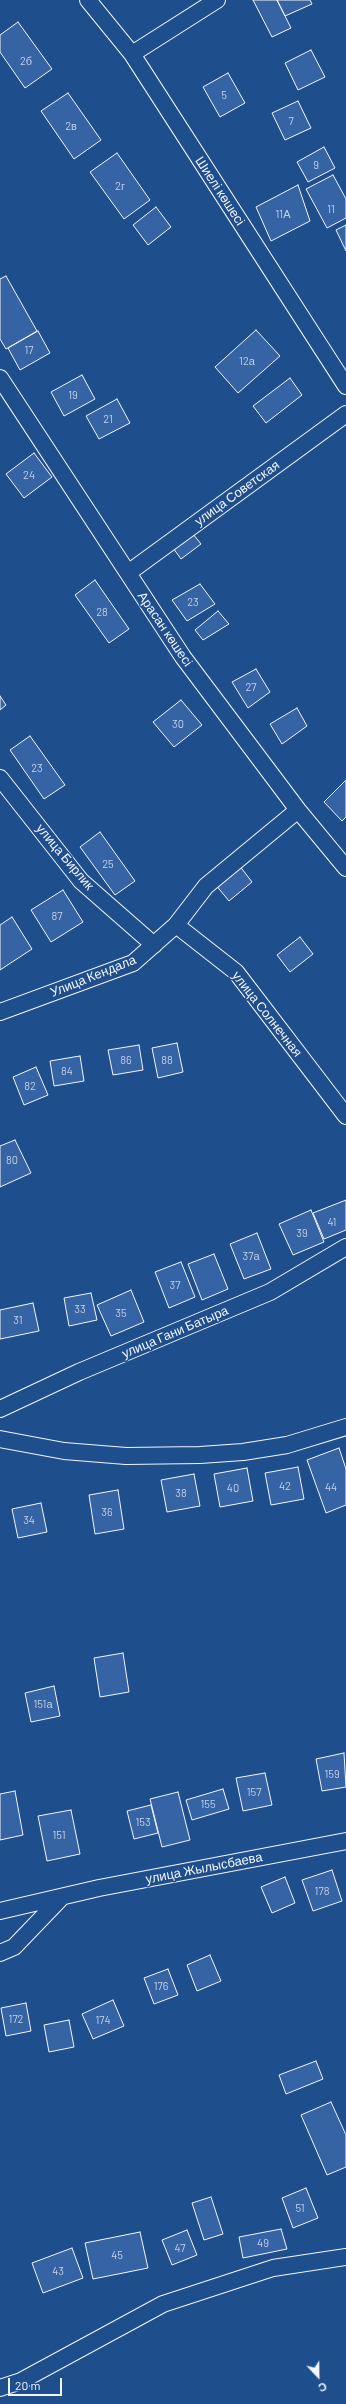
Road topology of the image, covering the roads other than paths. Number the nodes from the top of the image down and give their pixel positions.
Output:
1 (88, 0) edge
2 (217, 0) edge
3 (132, 54) junction
4 (0, 378) edge
5 (346, 386) edge
6 (346, 414) edge
7 (128, 573) junction
8 (0, 778) edge
9 (298, 810) junction
10 (346, 868) edge
11 (176, 925) junction
12 (154, 946) junction
13 (0, 1012) edge
14 (346, 1116) edge
15 (346, 1247) edge
16 (0, 1409) edge
17 (346, 1427) edge
18 (0, 1439) edge
19 (346, 1841) edge
20 (62, 1897) junction
21 (0, 1911) edge
22 (0, 1953) edge
23 (346, 2257) edge
24 (0, 2388) edge

1 - 3 street, Шиелі көшесі
2 - 3 street
3 - 5 street, Шиелі көшесі
4 - 7 street, Арасан көшесі
6 - 7 street, улица Советская
7 - 9 street, Арасан көшесі
8 - 12 street, улица Бирлик
9 - 10 street, Арасан көшесі
9 - 11 street, Улица Кендала
11 - 12 street, Улица Кендала
11 - 14 street, улица Солнечная
12 - 13 street, Улица Кендала
15 - 16 street, улица Гани Батыра
17 - 18 street
19 - 20 street, улица Жылысбаева
20 - 21 street, улица Жылысбаева
20 - 22 street
23 - 24 street

